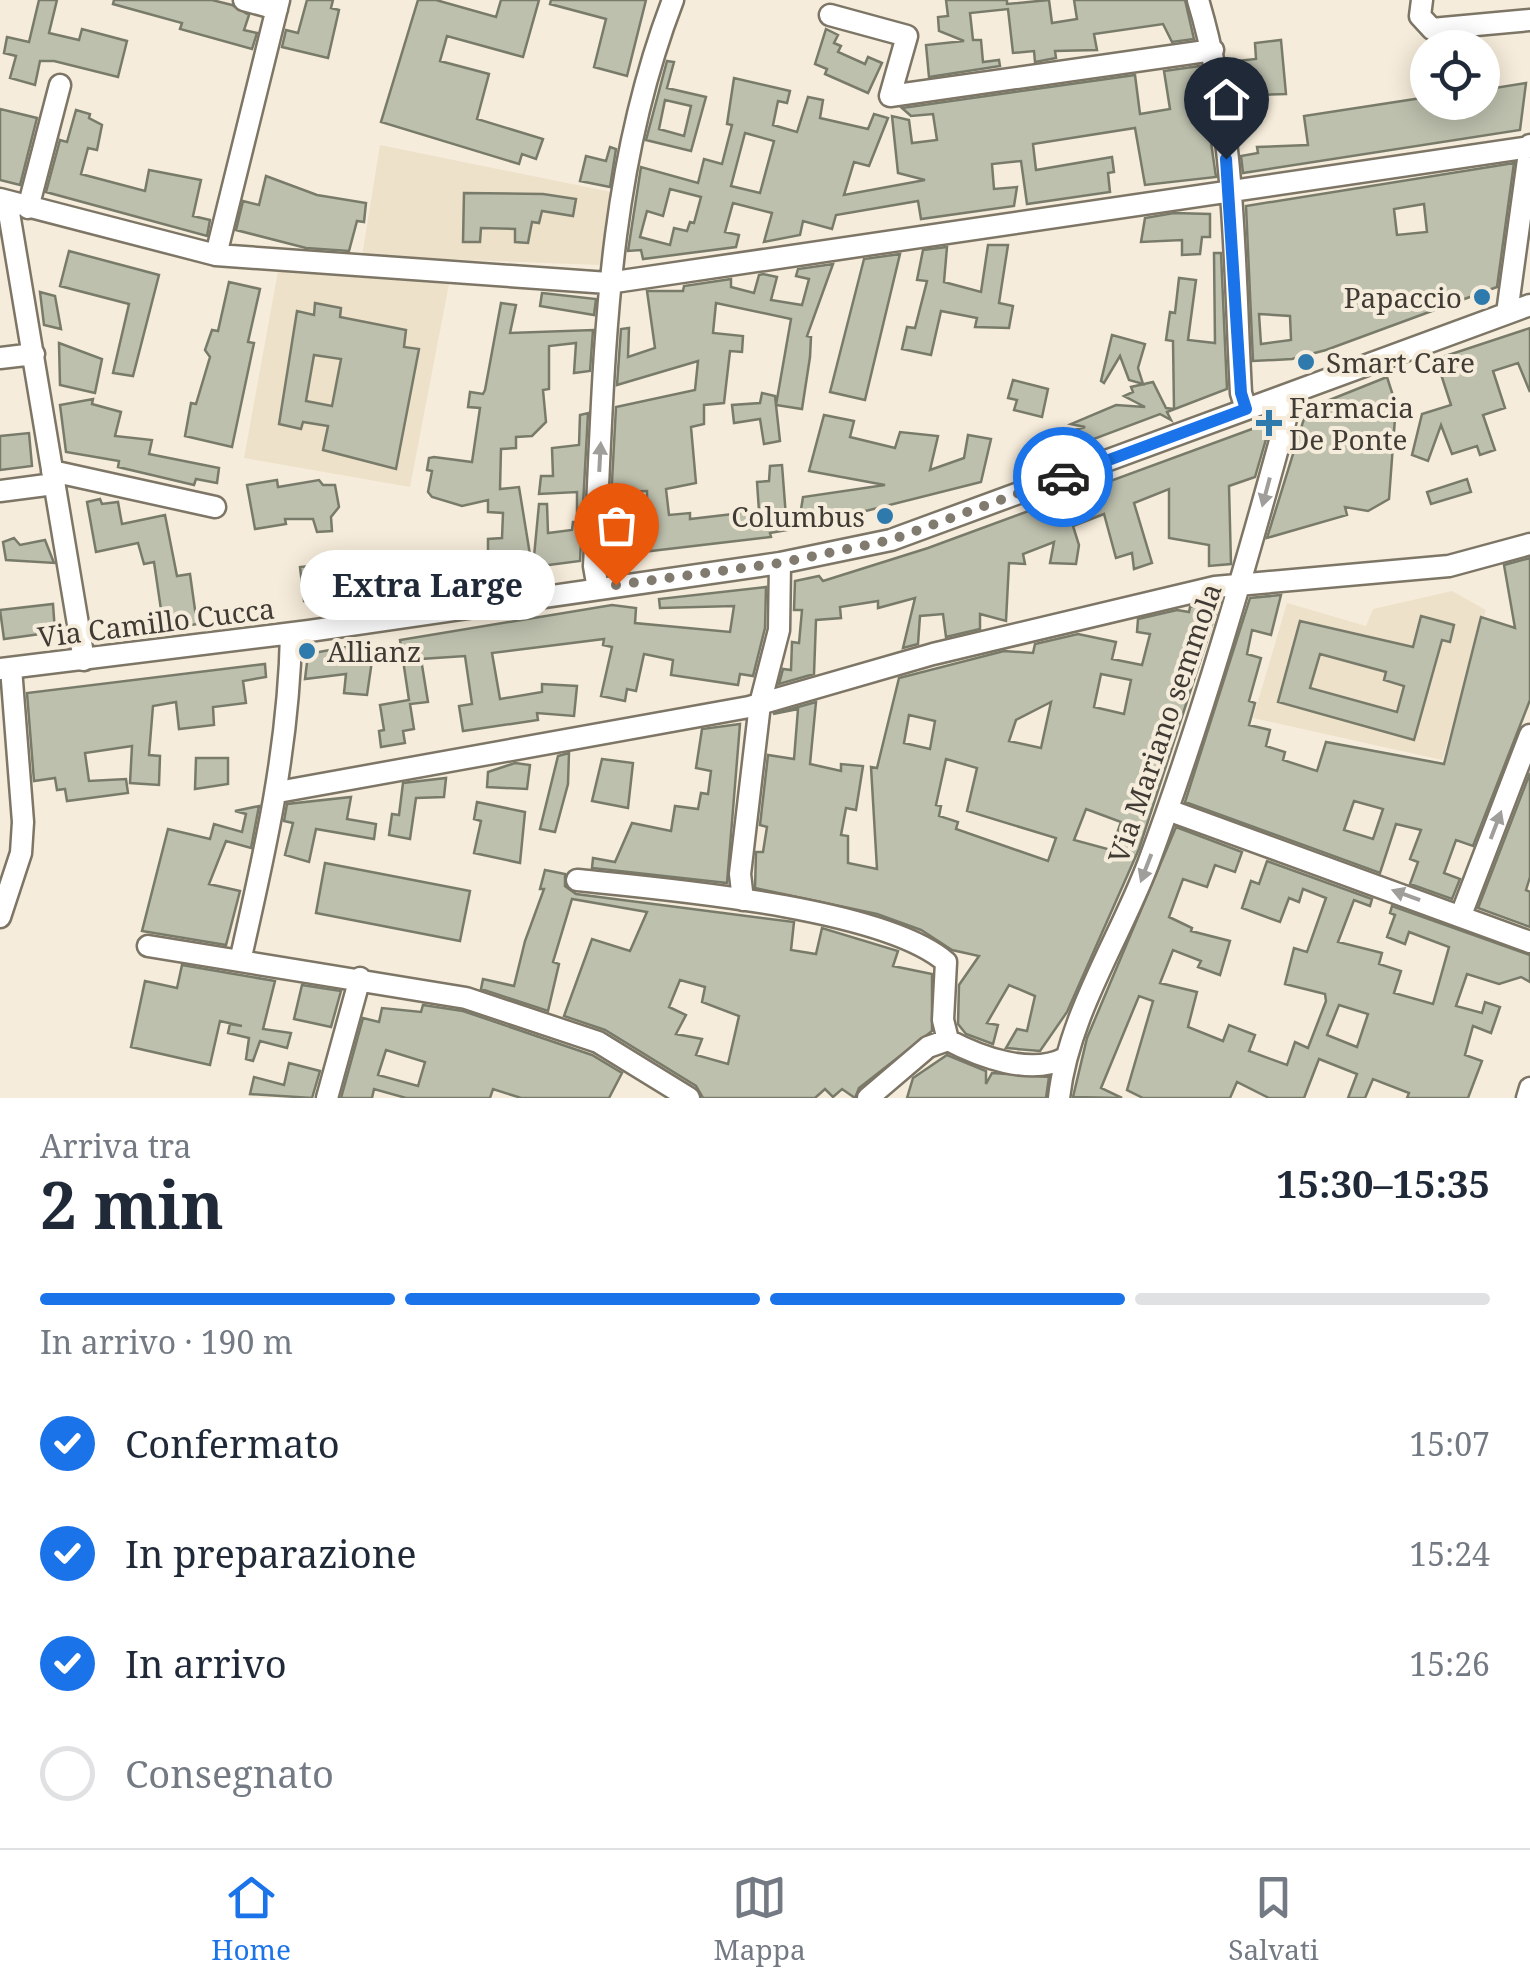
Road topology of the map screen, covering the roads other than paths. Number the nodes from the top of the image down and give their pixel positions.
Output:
1 (244, 0) edge
2 (673, 0) edge
3 (1198, 0) edge
4 (1422, 0) edge
5 (278, 5) edge
6 (830, 15) dead end
7 (1530, 20) edge
8 (1213, 50) junction
9 (60, 85) dead end
10 (1530, 146) edge
11 (1230, 195) junction
12 (4, 200) edge
13 (28, 208) junction
14 (216, 255) junction
15 (608, 283) junction
16 (1530, 305) edge
17 (1507, 313) junction
18 (34, 354) junction
19 (0, 358) edge
20 (1280, 398) junction
21 (1246, 409) junction
22 (53, 477) junction
23 (0, 491) edge
24 (215, 507) dead end
25 (1530, 544) edge
26 (780, 563) junction
27 (1240, 584) junction
28 (598, 589) junction
29 (291, 634) junction
30 (84, 660) junction
31 (6, 668) edge
32 (760, 704) junction
33 (1530, 735) edge
34 (278, 792) junction
35 (1168, 810) junction
36 (578, 880) dead end
37 (743, 900) junction
38 (1461, 914) junction
39 (0, 917) edge
40 (1530, 942) edge
41 (148, 946) dead end
42 (240, 961) junction
43 (360, 978) junction
44 (948, 1040) junction
45 (1065, 1058) junction
46 (1530, 1088) edge
47 (328, 1098) edge
48 (689, 1098) edge
49 (868, 1098) edge
50 (1058, 1098) edge
51 (1527, 1098) edge

1 - 5 street
2 - 15 street
3 - 8 street
4 - 7 street
5 - 14 street
6 - 8 street
8 - 11 street
9 - 13 street
10 - 11 street
10 - 17 street
11 - 15 street
11 - 21 street
12 - 13 street
12 - 18 street
13 - 14 street
14 - 15 street
28 -> 15 street
16 - 17 street, Via Camillo Cucca
17 - 20 street, Via Camillo Cucca
18 - 19 street
18 - 22 street
20 - 21 street, Via Camillo Cucca
20 -> 27 street, Via Mariano semmola
21 - 26 street, Via Camillo Cucca
22 - 23 street
22 - 24 street
22 - 30 street
25 - 27 street
26 - 28 street, Via Camillo Cucca
26 - 32 street
27 - 32 street
27 - 35 street, Via Mariano semmola
28 - 29 street, Via Camillo Cucca
29 - 30 street, Via Camillo Cucca
29 - 34 street
30 - 31 street, Via Camillo Cucca
31 - 39 street
32 - 34 street
32 - 37 street
38 -> 33 street
34 - 42 street
38 -> 35 street
35 -> 45 street, Via Mariano semmola
36 - 37 street
37 - 44 street
38 - 40 street
41 - 42 street
42 - 43 street
43 - 47 street
43 - 48 street
44 - 45 street
44 - 49 street
45 - 50 street, Via Mariano semmola
46 - 51 street

